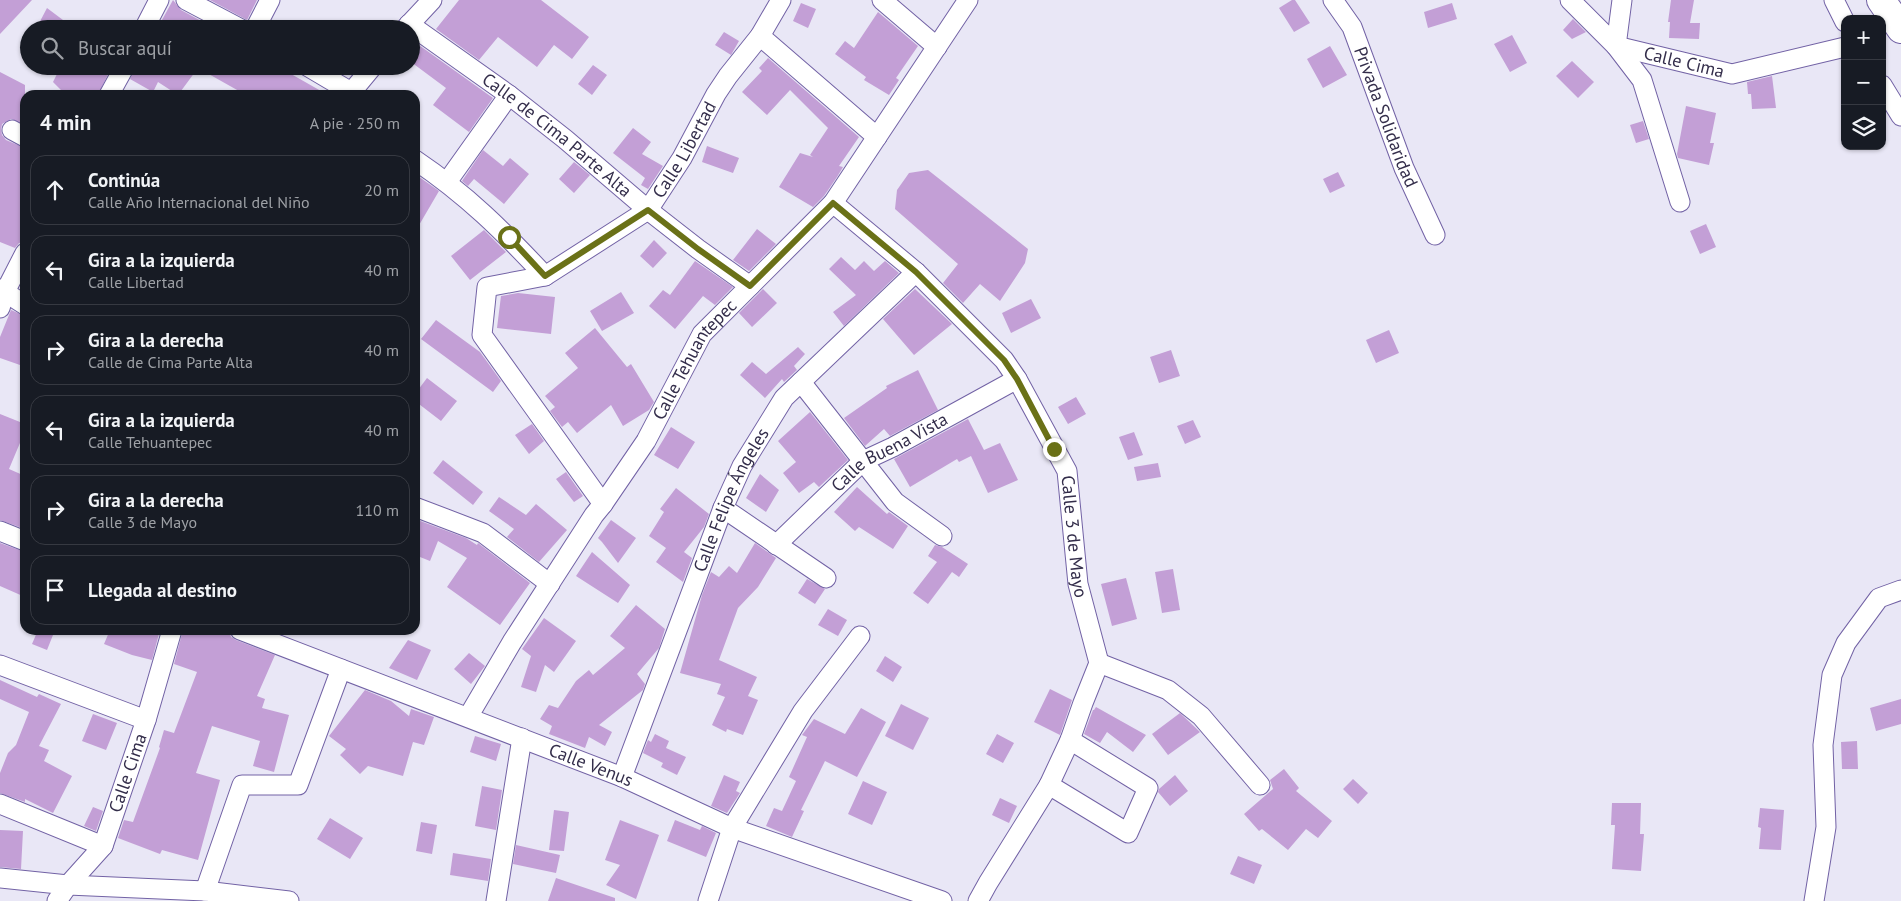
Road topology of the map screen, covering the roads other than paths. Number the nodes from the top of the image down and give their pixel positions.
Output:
1 (159, 0) edge
2 (186, 0) edge
3 (270, 0) edge
4 (432, 0) edge
5 (781, 0) edge
6 (882, 0) edge
7 (968, 0) edge
8 (1333, 0) edge
9 (1570, 0) edge
10 (1622, 0) edge
11 (1834, 0) edge
12 (1881, 0) edge
13 (1842, 15) edge
14 (149, 20) edge
15 (223, 20) edge
16 (260, 20) edge
17 (413, 20) edge
18 (1901, 28) edge
19 (420, 35) edge
20 (760, 36) junction
21 (937, 46) junction
22 (1616, 46) junction
23 (1841, 47) edge
24 (120, 75) edge
25 (321, 75) edge
26 (365, 75) edge
27 (112, 90) edge
28 (345, 90) edge
29 (353, 90) edge
30 (1886, 92) edge
31 (509, 95) junction
32 (1901, 116) edge
33 (877, 137) junction
34 (420, 163) edge
35 (447, 182) junction
36 (1680, 202) dead end
37 (833, 203) junction
38 (648, 210) junction
39 (1435, 236) dead end
40 (20, 262) edge
41 (916, 272) junction
42 (545, 276) junction
43 (750, 286) junction
44 (2, 297) edge
45 (20, 303) edge
46 (1017, 379) junction
47 (801, 382) junction
48 (863, 461) junction
49 (603, 504) junction
50 (723, 508) junction
51 (420, 509) edge
52 (0, 530) edge
53 (942, 536) dead end
54 (20, 539) edge
55 (776, 545) junction
56 (826, 578) dead end
57 (550, 584) junction
58 (1901, 590) edge
59 (171, 635) edge
60 (253, 635) edge
61 (860, 636) dead end
62 (1099, 662) junction
63 (0, 665) edge
64 (341, 669) junction
65 (468, 717) junction
66 (146, 720) junction
67 (522, 738) junction
68 (1070, 740) junction
69 (622, 777) junction
70 (1049, 785) junction
71 (1260, 785) dead end
72 (0, 804) edge
73 (732, 828) junction
74 (103, 846) junction
75 (0, 878) edge
76 (68, 885) junction
77 (105, 887) junction
78 (205, 891) junction
79 (57, 901) edge
80 (120, 901) edge
81 (289, 901) edge
82 (496, 901) edge
83 (708, 901) edge
84 (942, 901) edge
85 (978, 901) edge
86 (1814, 901) edge

1 - 14 street
2 - 15 street
3 - 16 street
4 - 17 street
5 - 20 street, Calle Libertad
6 - 21 street
7 - 21 street, Calle Tehuantepec
8 - 39 street, Privada Solidaridad
9 - 22 street
10 - 22 street
11 - 13 street
12 - 18 street
19 - 31 street, Calle de Cima Parte Alta
20 - 33 street
20 - 38 street, Calle Libertad
21 - 33 street, Calle Tehuantepec
22 - 23 street, Calle Cima
22 - 36 street
24 - 27 street
25 - 28 street
26 - 29 street
30 - 32 street
31 - 35 street
31 - 38 street, Calle de Cima Parte Alta
33 - 37 street, Calle Tehuantepec
34 - 35 street
35 - 42 street
37 - 41 street, Calle 3 de Mayo
37 - 43 street, Calle Tehuantepec
38 - 42 street, Calle Libertad
38 - 43 street, Calle de Cima Parte Alta
40 - 44 street
41 - 46 street, Calle 3 de Mayo
41 - 47 street, Calle Felipe Ángeles
42 - 49 street, Calle Libertad
43 - 49 street, Calle Tehuantepec
44 - 45 street
46 - 48 street, Calle Buena Vista
46 - 62 street, Calle 3 de Mayo
47 - 48 street
47 - 50 street, Calle Felipe Ángeles
48 - 53 street
48 - 55 street, Calle Buena Vista
49 - 57 street, Calle Tehuantepec
50 - 55 street
50 - 69 street, Calle Felipe Ángeles
51 - 57 street
52 - 54 street
55 - 56 street
57 - 65 street, Calle Tehuantepec
58 - 86 street
59 - 66 street, Calle Cima
60 - 64 street, Calle Venus
61 - 73 street
62 - 68 street
62 - 71 street
63 - 66 street
64 - 65 street, Calle Venus
64 - 78 street
65 - 67 street, Calle Venus
66 - 74 street, Calle Cima
67 - 69 street, Calle Venus
67 - 82 street
68 - 70 street
68 - 70 street
69 - 73 street, Calle Venus
70 - 85 street
72 - 74 street
73 - 83 street
73 - 84 street, Calle Venus
74 - 76 street, Calle Cima
75 - 76 street
76 - 77 street
76 - 79 street, Calle Cima
77 - 78 street
77 - 80 street
78 - 81 street

